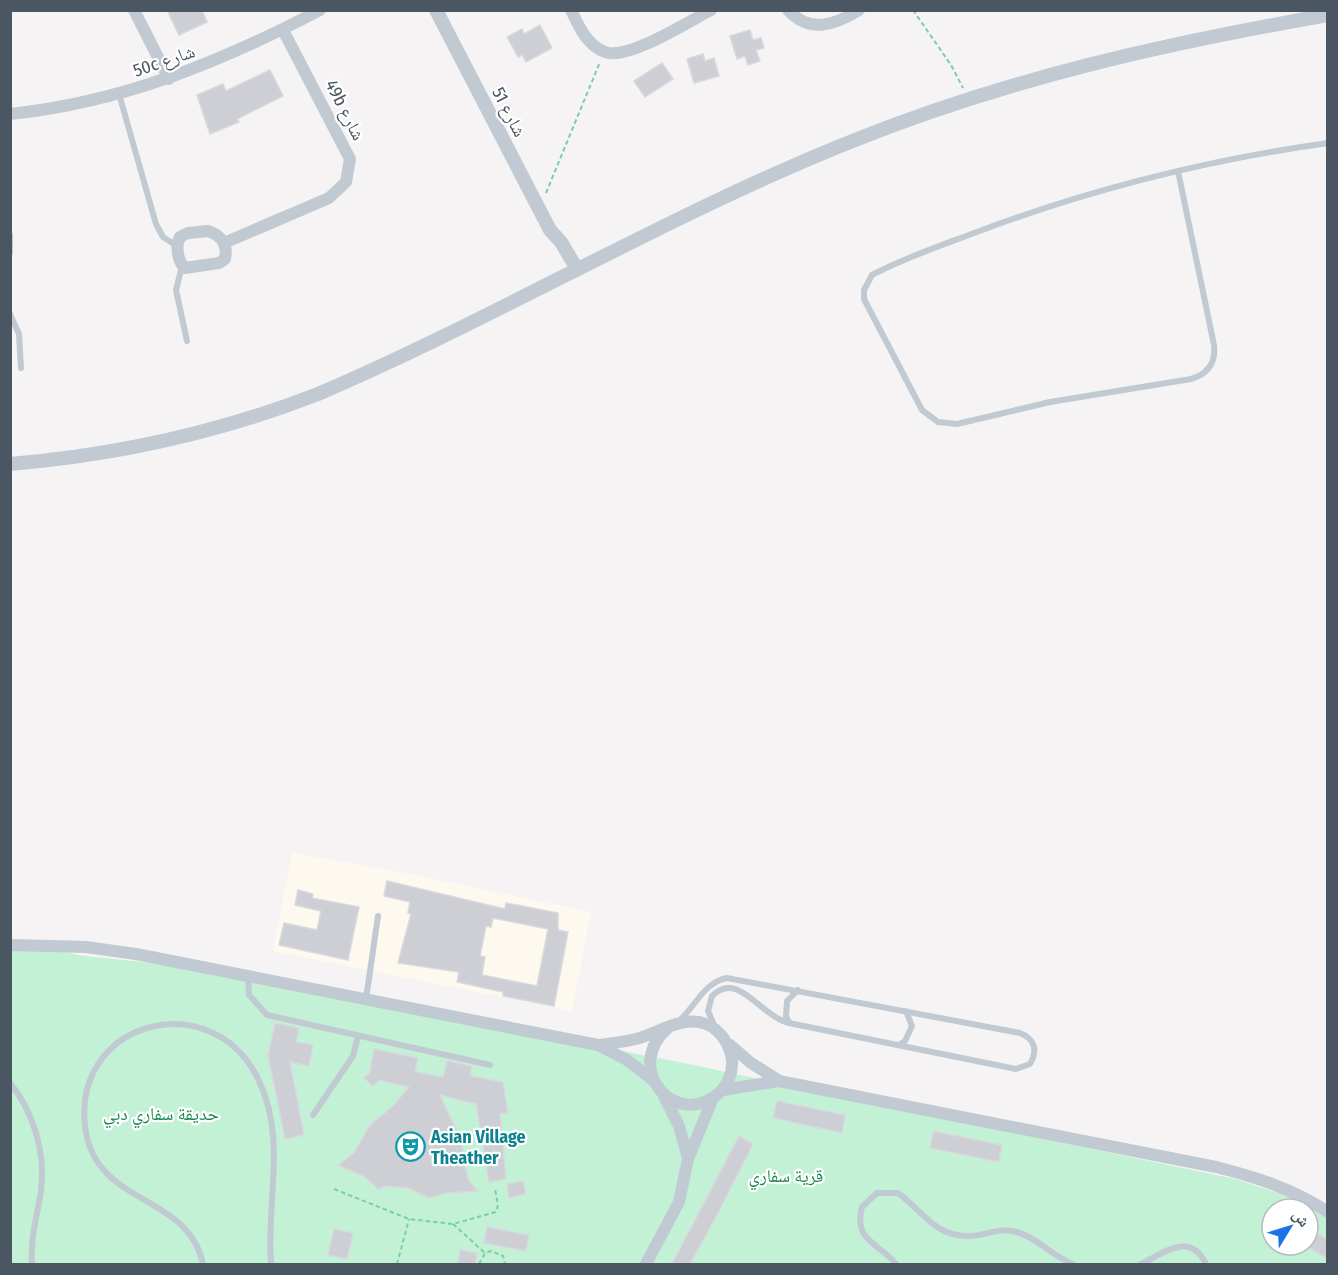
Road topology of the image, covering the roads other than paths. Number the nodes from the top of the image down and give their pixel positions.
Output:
1 (134, 10) edge
2 (320, 10) edge
3 (436, 10) edge
4 (571, 10) edge
5 (711, 10) edge
6 (788, 10) edge
7 (859, 10) edge
8 (1328, 15) edge
9 (283, 30) junction
10 (169, 80) junction
11 (119, 94) junction
12 (10, 114) edge
13 (1328, 142) edge
14 (1178, 171) junction
15 (10, 235) edge
16 (224, 243) junction
17 (177, 246) junction
18 (10, 253) edge
19 (182, 266) junction
20 (573, 272) junction
21 (10, 314) edge
22 (187, 341) dead end
23 (21, 368) dead end
24 (10, 464) edge
25 (378, 916) dead end
26 (10, 945) edge
27 (248, 976) junction
28 (798, 990) junction
29 (366, 999) junction
30 (906, 1011) junction
31 (789, 1023) junction
32 (672, 1026) junction
33 (358, 1036) junction
34 (722, 1036) junction
35 (598, 1045) junction
36 (899, 1046) junction
37 (490, 1065) dead end
38 (653, 1080) junction
39 (779, 1081) junction
40 (10, 1083) edge
41 (718, 1094) junction
42 (664, 1095) junction
43 (313, 1115) dead end
44 (688, 1159) junction
45 (1328, 1212) edge
46 (32, 1264) edge
47 (203, 1264) edge
48 (271, 1264) edge
49 (646, 1264) edge
50 (896, 1264) edge
51 (1073, 1264) edge
52 (1141, 1264) edge
53 (1206, 1264) edge

1 - 10 street
2 - 9 street, 50c شارع
3 - 20 street, شارع 51
4 - 5 street
6 - 7 street
8 - 20 street
9 - 10 street, 50c شارع
9 - 16 street, 49b شارع
10 - 11 street, 50c شارع
11 - 12 street, 50c شارع
11 - 17 lane
13 - 14 lane
14 - 14 lane
15 - 18 lane
16 - 17 street
16 - 19 street
17 - 19 street
19 - 22 lane
20 - 24 street
21 - 23 lane
25 - 29 lane
26 - 27 street
27 - 29 street
27 - 33 lane
28 - 30 lane
28 - 31 lane
28 - 32 lane
29 - 35 street
30 - 36 lane
30 - 36 lane
31 - 34 lane
31 - 36 lane
32 - 34 street
32 - 35 street
32 - 38 street
33 - 37 lane
33 - 43 lane
34 - 39 street
34 - 41 street
35 - 38 street
38 - 42 street
39 - 41 street
39 - 45 street
40 - 46 lane
41 - 42 street
41 - 44 street
42 - 44 street
44 - 49 street
47 - 48 lane
50 - 51 lane
52 - 53 lane

